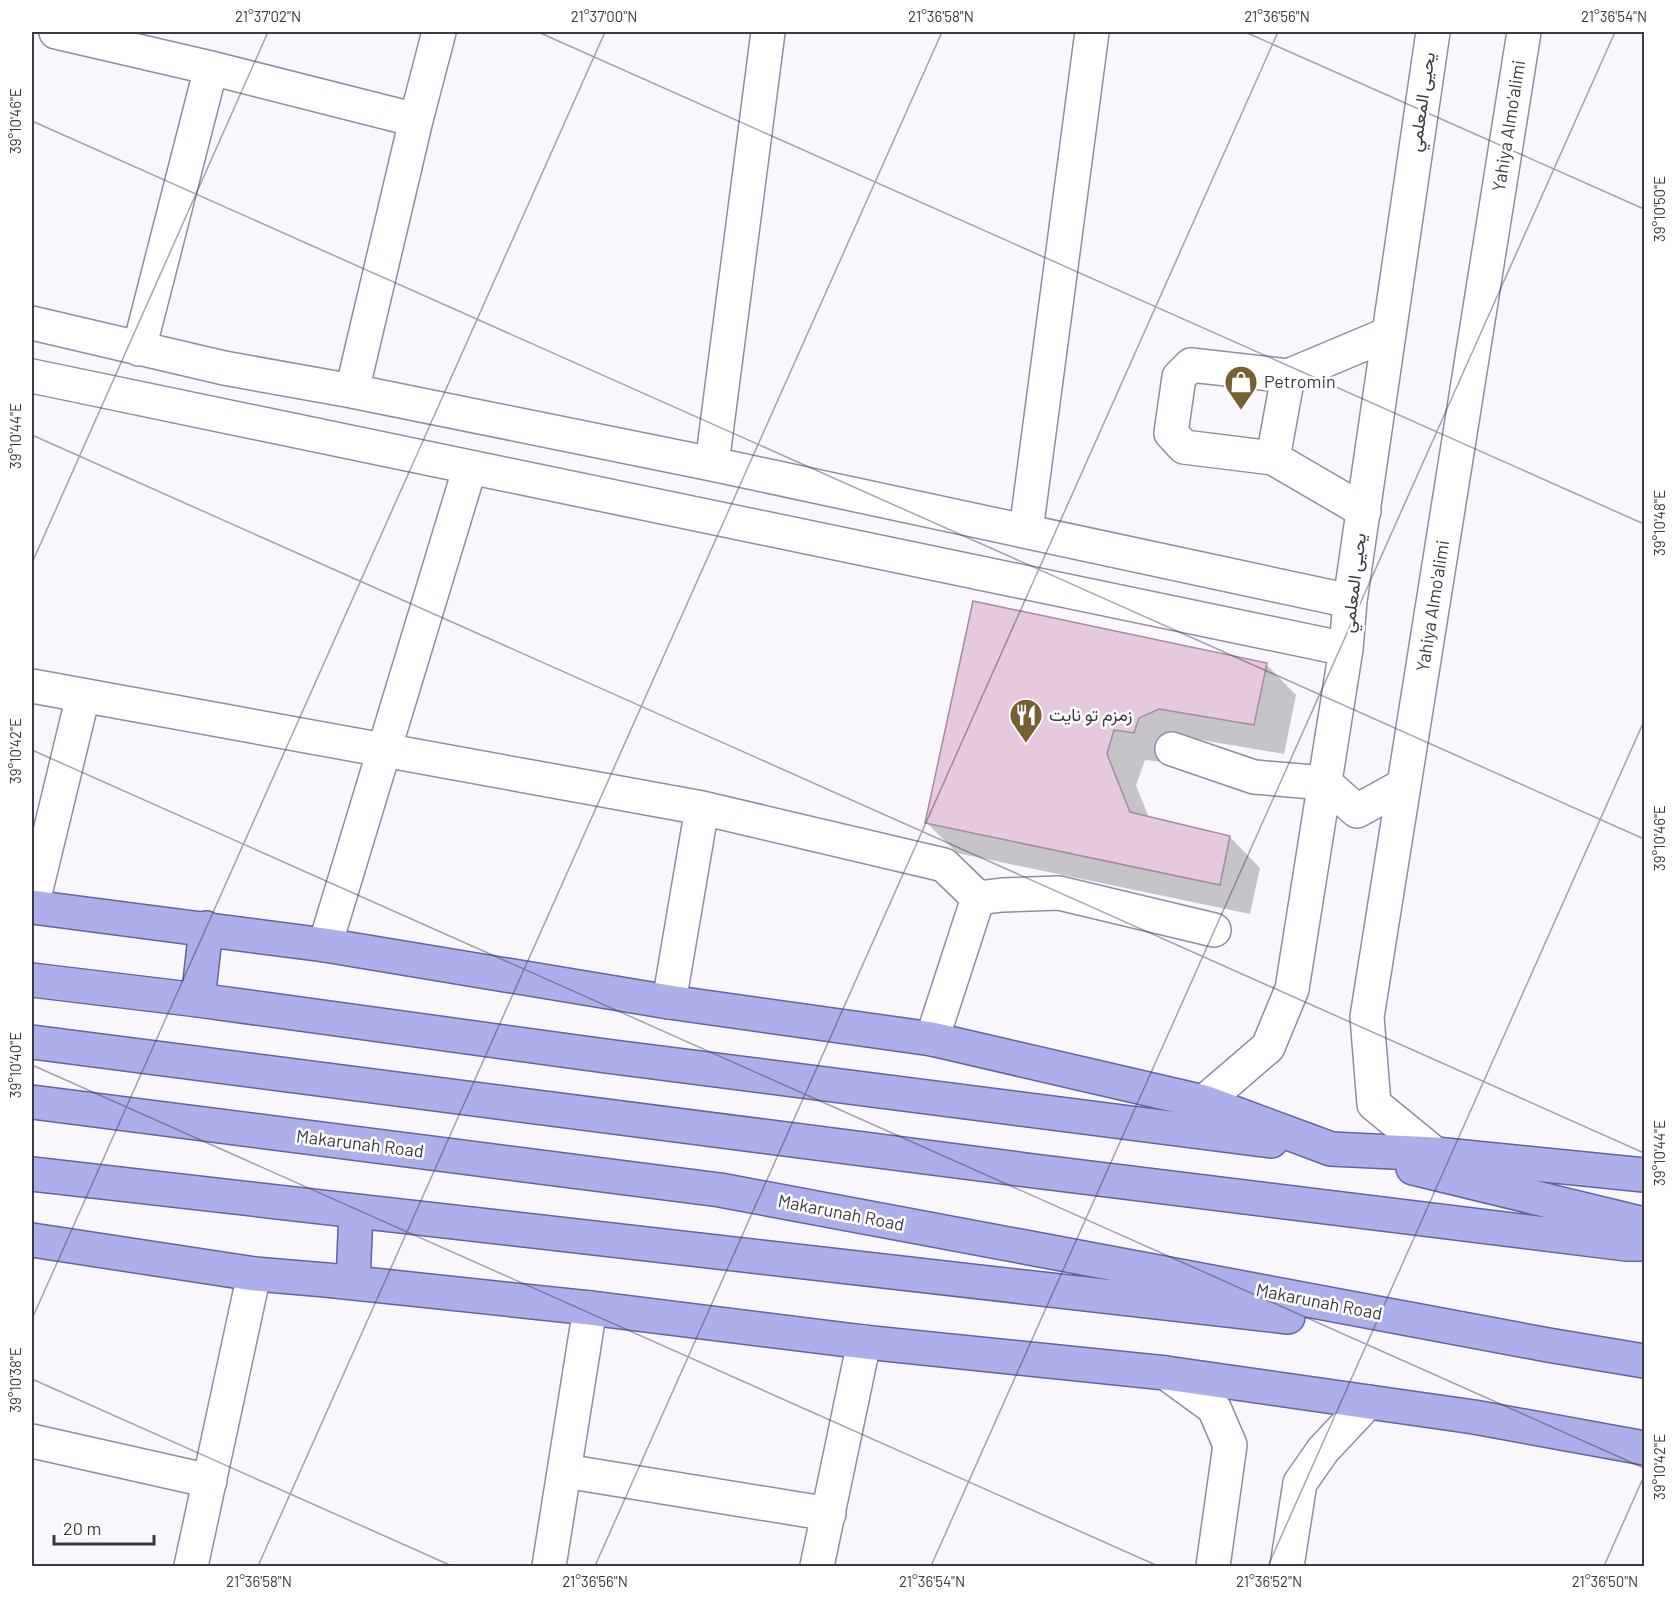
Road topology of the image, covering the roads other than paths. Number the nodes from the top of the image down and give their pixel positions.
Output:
1 (56, 32) edge
2 (439, 32) edge
3 (768, 32) edge
4 (1092, 32) edge
5 (1433, 32) edge
6 (1524, 32) edge
7 (211, 68) junction
8 (416, 120) junction
9 (32, 323) edge
10 (1388, 334) junction
11 (139, 349) junction
12 (224, 368) junction
13 (32, 376) edge
14 (1288, 376) junction
15 (352, 391) junction
16 (220, 415) junction
17 (1273, 458) junction
18 (712, 465) junction
19 (470, 467) junction
20 (1364, 511) junction
21 (1026, 531) junction
22 (1350, 601) junction
23 (1346, 649) junction
24 (32, 686) edge
25 (83, 696) junction
26 (1172, 749) dead end
27 (383, 750) junction
28 (1324, 783) junction
29 (1404, 785) junction
30 (702, 808) junction
31 (978, 898) junction
32 (32, 907) edge
33 (206, 928) junction
34 (1214, 930) dead end
35 (326, 945) junction
36 (32, 980) edge
37 (198, 1000) junction
38 (669, 1002) junction
39 (932, 1039) junction
40 (32, 1042) edge
41 (32, 1102) edge
42 (1204, 1102) junction
43 (1331, 1149) junction
44 (1435, 1154) junction
45 (32, 1174) edge
46 (1644, 1175) edge
47 (356, 1211) junction
48 (1644, 1224) edge
49 (32, 1240) edge
50 (1644, 1244) edge
51 (254, 1274) junction
52 (353, 1282) junction
53 (590, 1308) junction
54 (864, 1342) junction
55 (1548, 1345) junction
56 (1644, 1361) edge
57 (1166, 1373) junction
58 (1368, 1402) junction
59 (1474, 1417) junction
60 (1644, 1432) edge
61 (32, 1441) edge
62 (1644, 1448) edge
63 (565, 1471) junction
64 (210, 1480) junction
65 (829, 1514) junction
66 (191, 1566) edge
67 (549, 1566) edge
68 (817, 1566) edge
69 (1213, 1566) edge
70 (1287, 1566) edge

1 - 7 street
2 - 8 street
3 - 18 street
4 - 21 street
5 - 10 street, يحيى المعلمي
6 - 29 street, Yahiya Almo'alimi
7 - 8 street
7 - 11 street
8 - 15 street
9 - 11 street
10 - 14 street
10 - 20 street, يحيى المعلمي
11 - 12 street
12 - 15 street
12 - 16 street
13 - 16 street
14 - 17 street
14 - 17 street
15 - 18 street
16 - 19 street
17 - 20 street
18 - 21 street
19 - 23 street
19 - 27 street
20 - 22 street, يحيى المعلمي
21 - 22 street
22 - 23 street, يحيى المعلمي
23 - 28 street, يحيى المعلمي
24 - 25 street
25 - 27 street
25 - 32 street
26 - 28 street
27 - 30 street
27 - 35 street
28 - 29 street
28 - 42 street, يحيى المعلمي
29 - 44 street, Yahiya Almo'alimi
30 - 31 street
30 - 38 street
31 - 34 street
31 - 39 street
32 - 33 main road
33 - 35 main road
33 - 37 main road
35 - 38 main road
36 - 37 main road
37 - 43 main road
38 - 39 main road
39 - 42 main road
40 - 50 main road
41 - 55 main road, Makarunah Road
42 - 43 main road
43 - 44 main road
43 - 48 main road
44 - 46 main road
45 - 47 main road
47 - 52 main road
47 - 55 main road
49 - 51 main road
51 - 52 main road
51 - 64 street
52 - 53 main road
53 - 54 main road
53 - 63 street
54 - 57 main road
54 - 65 street
55 - 56 main road, Makarunah Road
57 - 58 main road
57 - 69 street
58 - 59 main road
58 - 70 street
59 - 60 main road
59 - 62 main road
61 - 64 street
63 - 65 street
63 - 67 street
64 - 66 street
65 - 68 street

